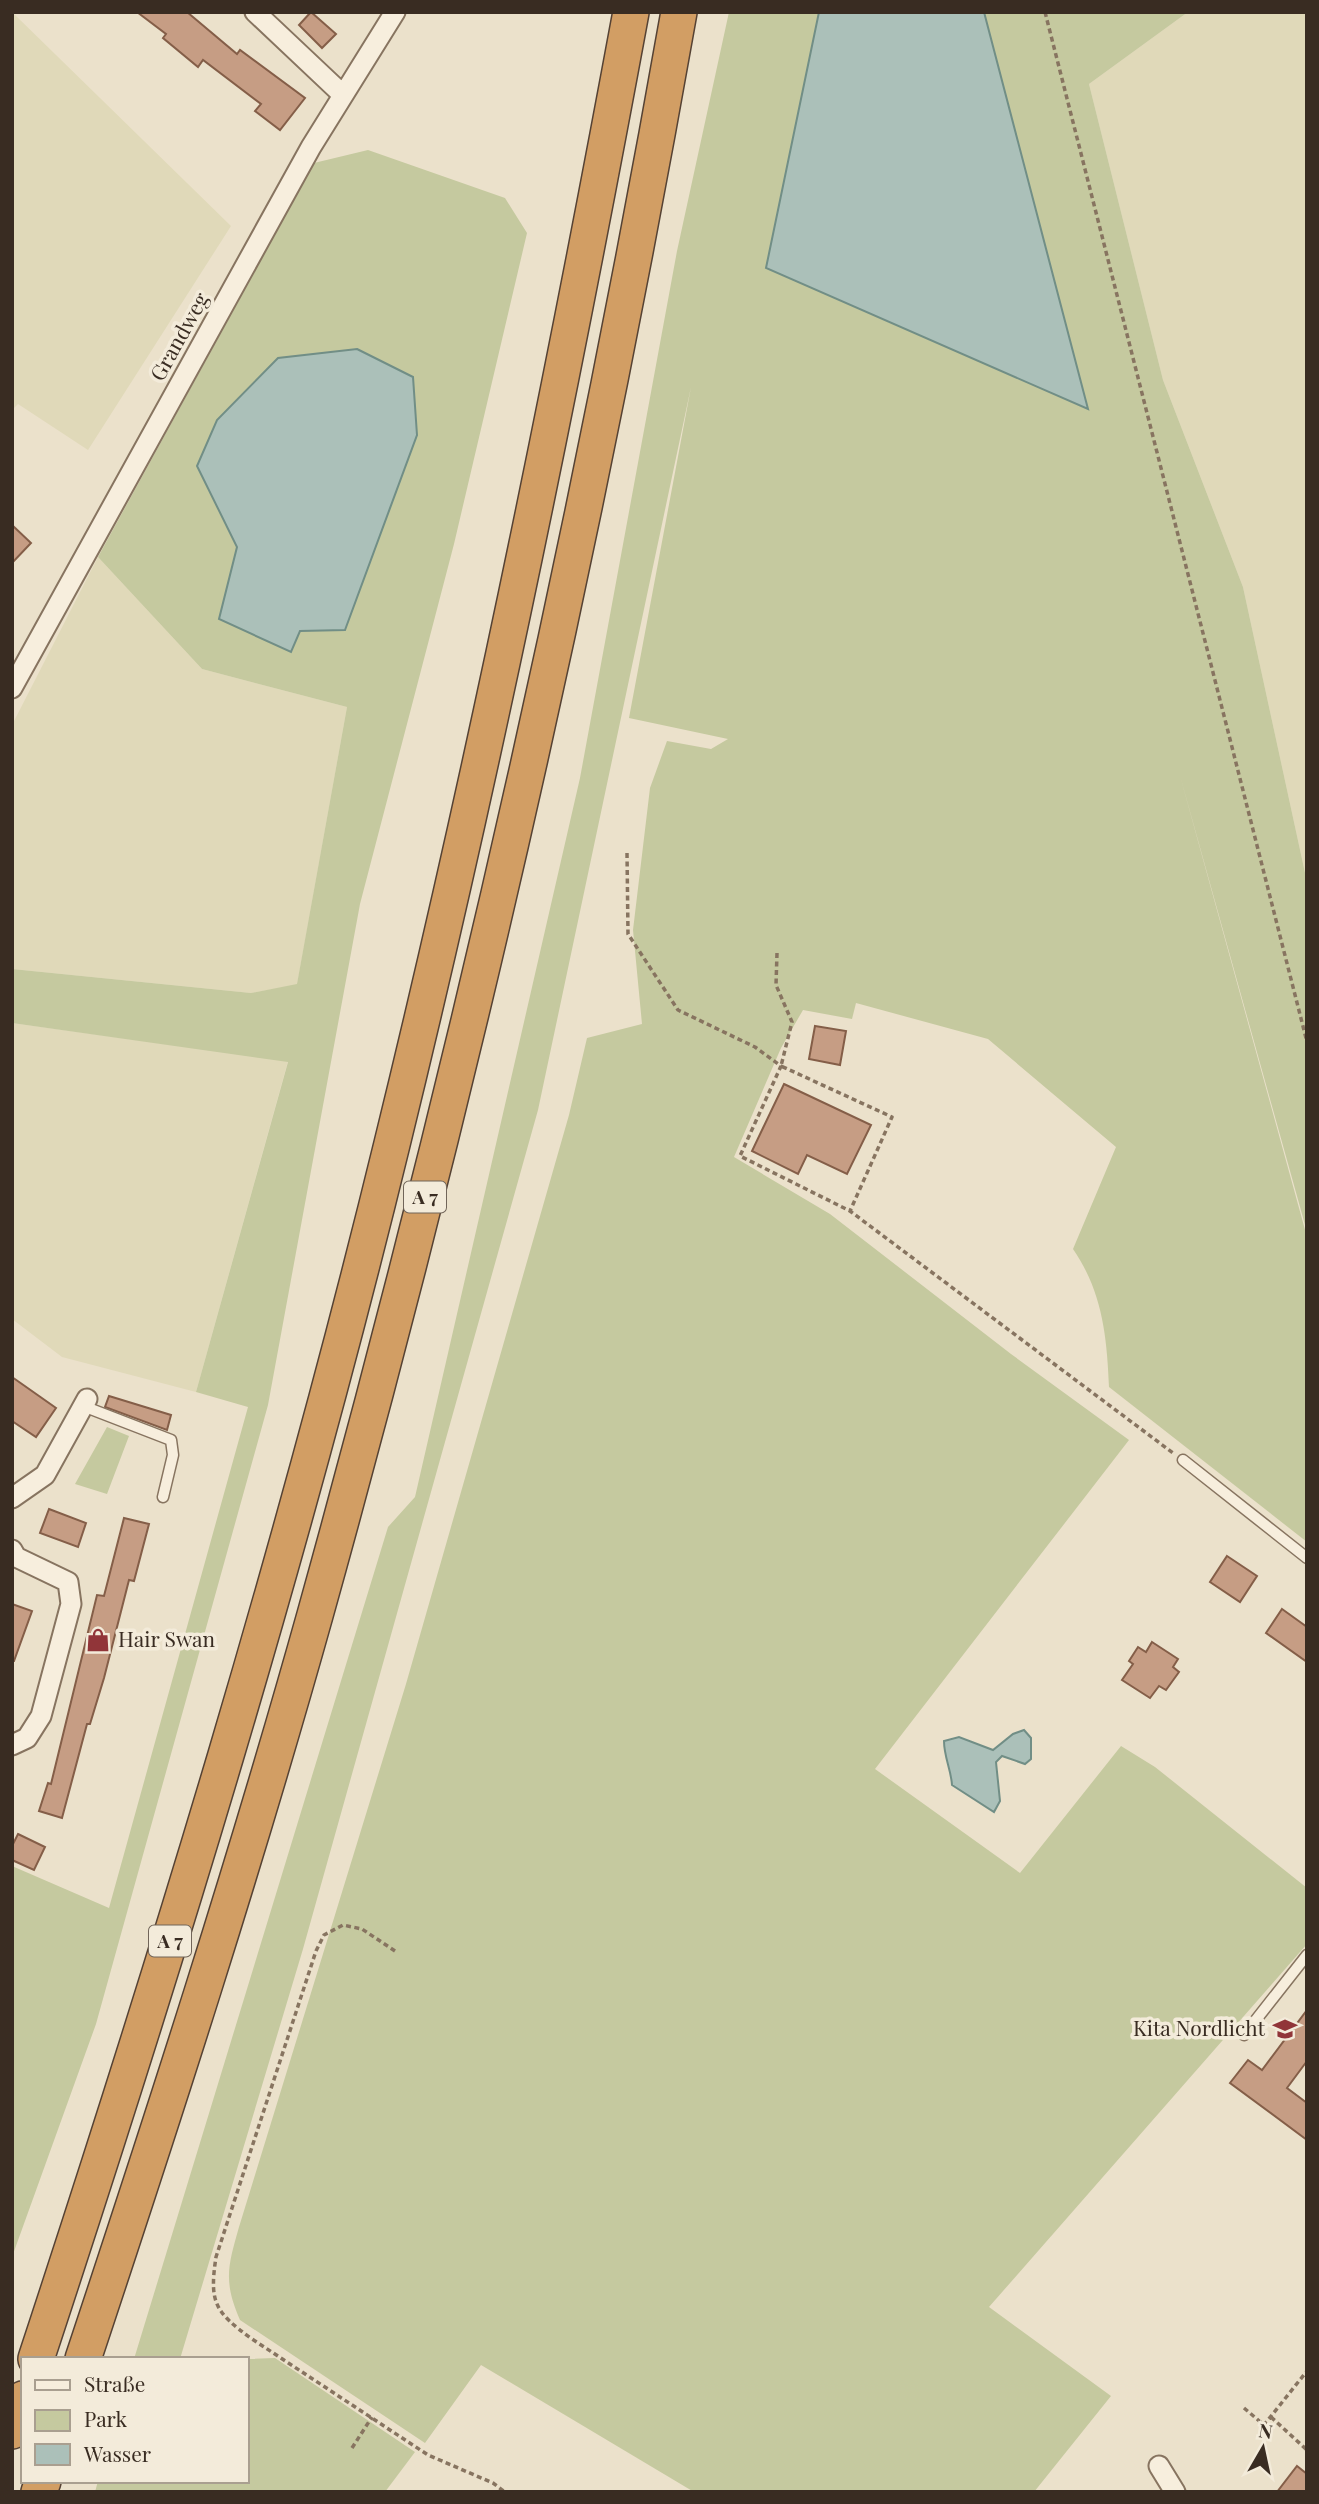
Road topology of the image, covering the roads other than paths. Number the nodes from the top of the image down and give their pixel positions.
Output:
1 (255, 12) edge
2 (395, 12) edge
3 (631, 12) edge
4 (678, 12) edge
5 (343, 95) junction
6 (12, 688) edge
7 (85, 1403) joint
8 (1183, 1460) road end
9 (163, 1497) dead end
10 (12, 1498) edge
11 (12, 1550) edge
12 (1307, 1558) edge
13 (12, 1745) edge
14 (1307, 1955) edge
15 (1244, 2035) dead end
16 (37, 2357) edge
17 (84, 2357) edge
18 (21, 2405) edge
19 (12, 2431) edge
20 (1159, 2466) dead end
21 (1175, 2492) edge

1 - 5 street
2 - 5 street, Grandweg
3 - 16 highway, A 7
4 - 17 highway, A 7
5 - 6 street, Grandweg
7 - 9 lane
7 - 10 street
8 - 12 lane
11 - 13 street
14 - 15 lane
18 - 19 highway
20 - 21 street

